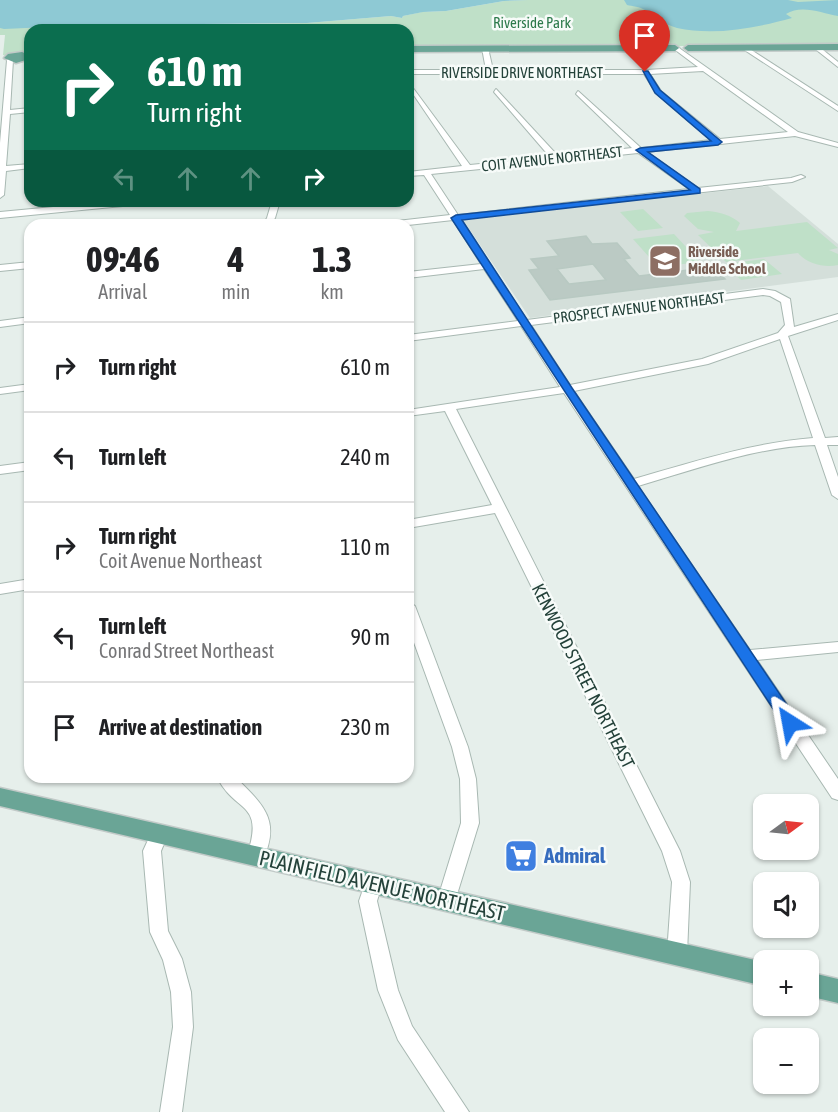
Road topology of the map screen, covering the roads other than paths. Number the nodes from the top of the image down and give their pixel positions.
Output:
1 (816, 47) junction
2 (838, 47) edge
3 (485, 48) junction
4 (745, 48) junction
5 (414, 49) edge
6 (688, 50) junction
7 (24, 57) edge
8 (6, 60) edge
9 (838, 65) edge
10 (707, 69) junction
11 (414, 72) edge
12 (645, 72) junction
13 (490, 73) junction
14 (496, 91) dead end
15 (414, 93) edge
16 (578, 93) dead end
17 (838, 109) edge
18 (24, 111) edge
19 (7, 112) junction
20 (3, 129) edge
21 (795, 134) junction
22 (718, 142) junction
23 (838, 145) edge
24 (640, 150) junction
25 (556, 159) junction
26 (24, 167) edge
27 (468, 168) junction
28 (2, 169) junction
29 (426, 172) junction
30 (414, 173) edge
31 (801, 177) dead end
32 (697, 191) junction
33 (0, 195) edge
34 (81, 207) edge
35 (0, 215) edge
36 (456, 218) junction
37 (414, 222) edge
38 (24, 266) edge
39 (487, 266) junction
40 (0, 268) edge
41 (414, 274) edge
42 (838, 317) edge
43 (24, 321) edge
44 (525, 323) junction
45 (0, 324) edge
46 (782, 335) junction
47 (414, 337) edge
48 (24, 388) edge
49 (566, 388) junction
50 (0, 391) edge
51 (449, 407) junction
52 (414, 412) edge
53 (821, 440) junction
54 (838, 441) edge
55 (24, 467) edge
56 (0, 470) edge
57 (630, 484) junction
58 (838, 495) edge
59 (499, 508) junction
60 (414, 523) edge
61 (24, 585) edge
62 (0, 589) edge
63 (414, 623) edge
64 (838, 647) edge
65 (745, 656) junction
66 (231, 783) edge
67 (838, 793) edge
68 (0, 797) edge
69 (159, 834) junction
70 (256, 856) junction
71 (373, 884) junction
72 (446, 901) junction
73 (677, 954) junction
74 (753, 971) edge
75 (819, 987) edge
76 (838, 991) edge
77 (171, 1112) edge
78 (458, 1112) edge

1 - 2 main road
1 - 4 main road
1 - 9 street
3 - 5 main road
3 - 6 main road
3 - 13 street
4 - 6 main road
4 - 17 street
6 - 10 street
7 - 8 main road
8 - 19 street
10 - 12 street, RIVERSIDE DRIVE NORTHEAST
10 - 21 street
11 - 13 street, RIVERSIDE DRIVE NORTHEAST
12 - 13 street, RIVERSIDE DRIVE NORTHEAST
12 - 22 street
14 - 25 street
15 - 27 street
16 - 24 street
18 - 19 street
19 - 20 street
20 - 28 street
21 - 22 street, COIT AVENUE NORTHEAST
21 - 23 street, COIT AVENUE NORTHEAST
22 - 24 street, COIT AVENUE NORTHEAST
24 - 25 street, COIT AVENUE NORTHEAST
24 - 32 street
25 - 27 street, COIT AVENUE NORTHEAST
26 - 28 street
27 - 29 street, COIT AVENUE NORTHEAST
28 - 33 street
29 - 30 street, COIT AVENUE NORTHEAST
29 - 36 street
31 - 32 street
32 - 36 street
34 - 35 street
36 - 37 street
36 - 39 street
38 - 40 street
39 - 41 street
39 - 44 street
42 - 46 street
43 - 45 street
44 - 46 street, PROSPECT AVENUE NORTHEAST
44 - 47 street, PROSPECT AVENUE NORTHEAST
44 - 49 street
46 - 49 street
46 - 53 street
48 - 50 street
49 - 51 street
49 - 57 street
51 - 52 street
51 - 59 street, KENWOOD STREET NORTHEAST
53 - 54 street
53 - 57 street
53 - 58 street
55 - 56 street
57 - 65 street
59 - 60 street
59 - 73 street, KENWOOD STREET NORTHEAST
61 - 62 street
63 - 72 street
64 - 65 street
65 - 67 street
66 - 70 street
68 - 69 main road, PLAINFIELD AVENUE NORTHEAST
69 - 70 main road, PLAINFIELD AVENUE NORTHEAST
69 - 77 street
70 - 71 main road, PLAINFIELD AVENUE NORTHEAST
71 - 72 main road, PLAINFIELD AVENUE NORTHEAST
71 - 78 street
72 - 73 main road, PLAINFIELD AVENUE NORTHEAST
73 - 74 main road, PLAINFIELD AVENUE NORTHEAST
75 - 76 main road

